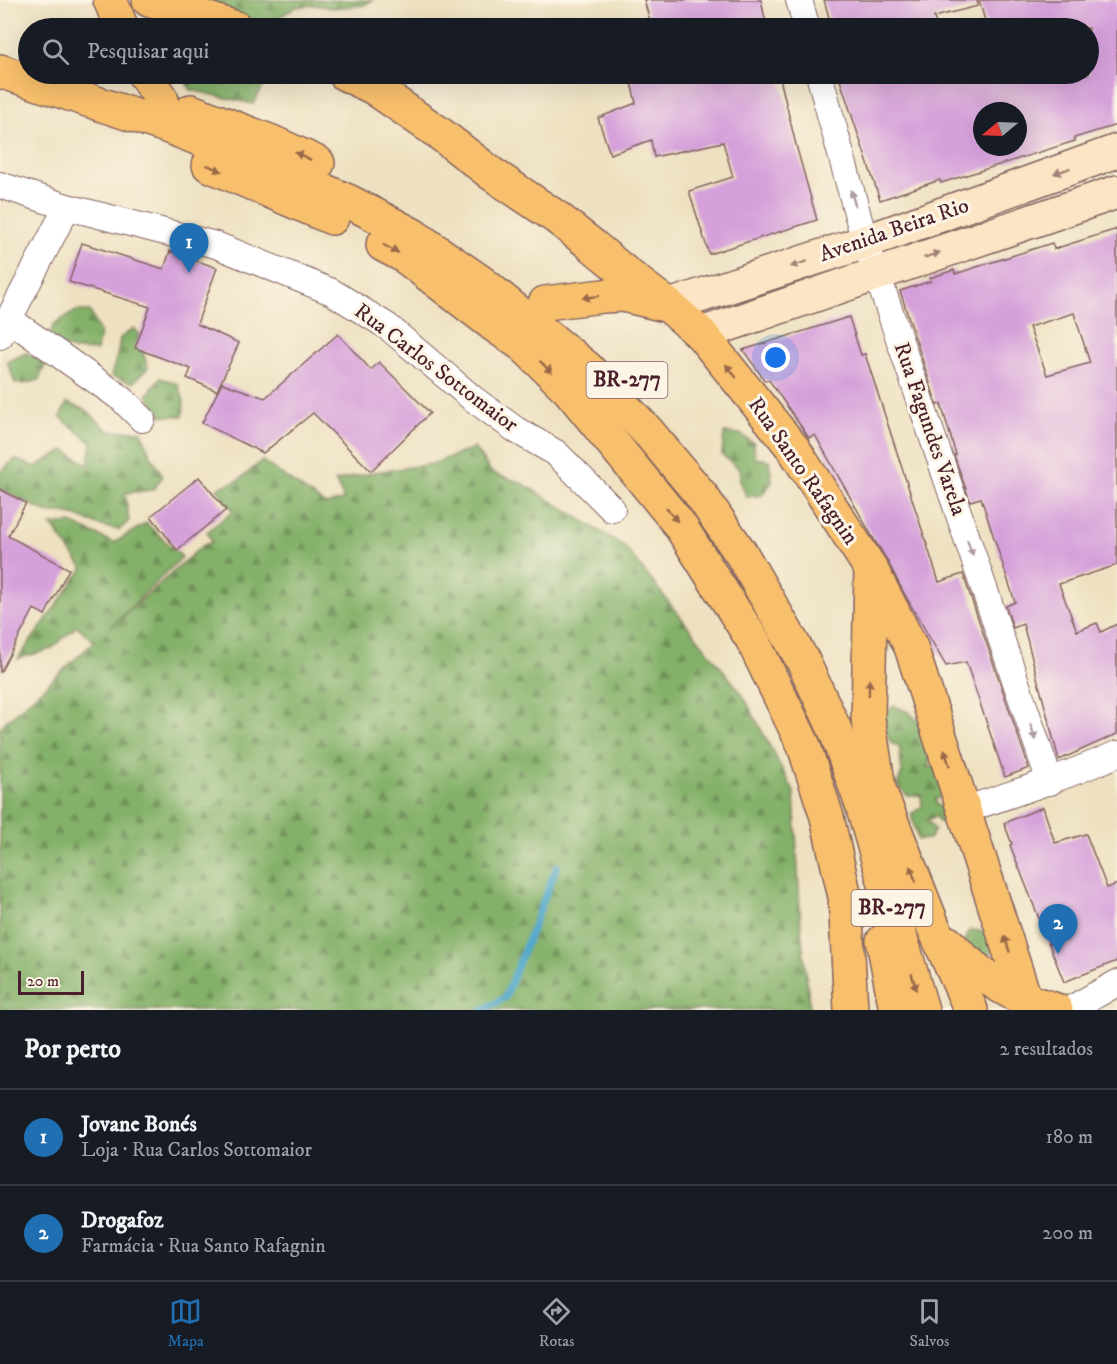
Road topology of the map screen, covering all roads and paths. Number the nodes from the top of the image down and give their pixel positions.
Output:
1 (110, 0) edge
2 (149, 0) edge
3 (799, 0) edge
4 (118, 18) edge
5 (205, 18) edge
6 (804, 18) edge
7 (0, 47) edge
8 (18, 53) edge
9 (0, 70) edge
10 (18, 76) edge
11 (42, 84) edge
12 (112, 84) edge
13 (151, 84) edge
14 (366, 84) edge
15 (822, 84) edge
16 (0, 94) edge
17 (162, 100) junction
18 (1117, 151) edge
19 (0, 185) edge
20 (1117, 192) edge
21 (67, 207) junction
22 (865, 242) junction
23 (877, 274) junction
24 (545, 303) junction
25 (669, 306) junction
26 (4, 328) edge
27 (701, 334) junction
28 (142, 419) dead end
29 (612, 509) dead end
30 (871, 569) junction
31 (1117, 754) edge
32 (1050, 782) junction
33 (870, 797) junction
34 (964, 810) junction
35 (934, 928) junction
36 (1117, 983) edge
37 (1025, 999) junction
38 (851, 1010) edge
39 (896, 1010) edge
40 (922, 1010) edge
41 (971, 1010) edge
42 (1056, 1010) edge
43 (1069, 1010) edge

1 - 4 main road
2 - 5 main road
3 - 6 street
7 - 8 main road
9 - 10 main road, BR-277
11 - 33 main road, BR-277
12 - 17 main road, BR-277
13 - 17 main road
14 - 25 main road, Rua Santo Rafagnin
22 -> 15 street, Rua Fagundes Varela
16 -> 38 main road
24 -> 17 main road, BR-277
18 -> 22 main road, Avenida Beira Rio
19 - 21 street, Rua Carlos Sottomaior
23 -> 20 main road, Avenida Beira Rio
21 - 26 street
21 - 29 street, Rua Carlos Sottomaior
22 - 23 street, Rua Fagundes Varela
22 -> 25 main road, Avenida Beira Rio
23 - 27 main road, Avenida Beira Rio
23 -> 32 street, Rua Fagundes Varela
25 -> 24 main road
24 - 33 main road, BR-277
25 - 27 main road, Rua Santo Rafagnin
26 - 28 street
30 -> 27 main road, Rua Santo Rafagnin
33 -> 30 main road
34 -> 30 main road, Rua Santo Rafagnin
31 - 32 street
32 - 34 street
35 -> 33 main road, BR-277
33 - 39 main road
33 -> 40 main road, BR-277
37 -> 34 main road, Rua Santo Rafagnin
35 - 37 main road
35 - 41 main road, BR-277
36 - 43 street
37 - 42 main road

